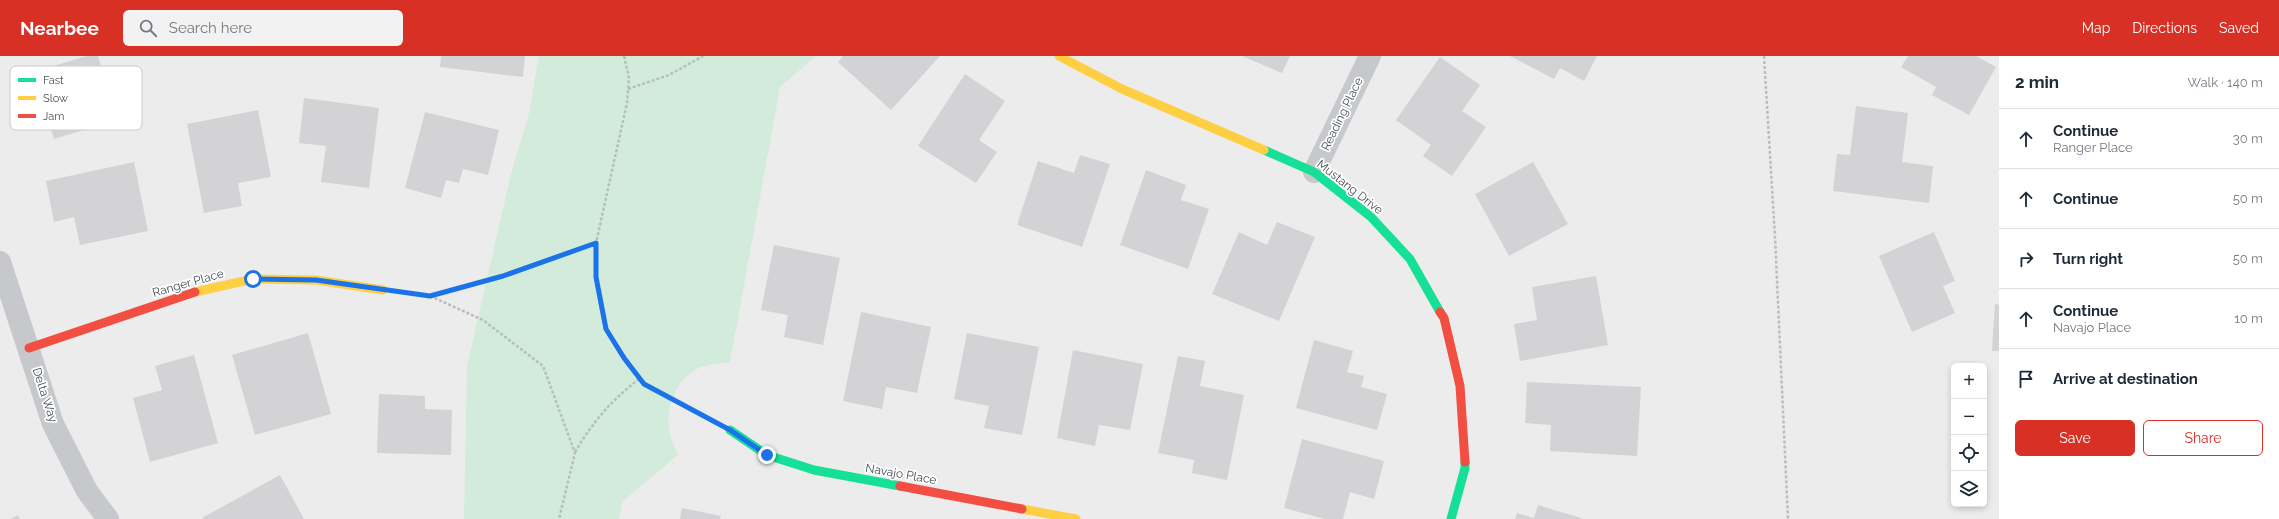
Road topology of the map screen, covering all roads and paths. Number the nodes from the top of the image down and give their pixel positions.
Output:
1 (624, 56) edge
2 (703, 56) edge
3 (1059, 56) edge
4 (1370, 56) edge
5 (1764, 56) edge
6 (628, 89) junction
7 (1314, 172) junction
8 (596, 243) junction
9 (0, 262) edge
10 (383, 290) joint
11 (430, 296) junction
12 (29, 348) junction
13 (640, 378) junction
14 (730, 430) joint
15 (575, 452) junction
16 (108, 519) edge
17 (559, 519) edge
18 (1076, 519) edge
19 (1451, 519) edge
20 (1788, 519) edge

1 - 6 path
2 - 6 path
3 - 7 street, Mustang Drive
4 - 7 street, Reading Place
5 - 20 path
6 - 8 path
7 - 19 street, Mustang Drive
8 - 11 path
8 - 13 path
9 - 12 street, Delta Way
10 - 11 path
10 - 12 street, Ranger Place
11 - 15 path
12 - 16 street, Delta Way
13 - 14 path
13 - 15 path
14 - 18 street, Navajo Place
15 - 17 path

